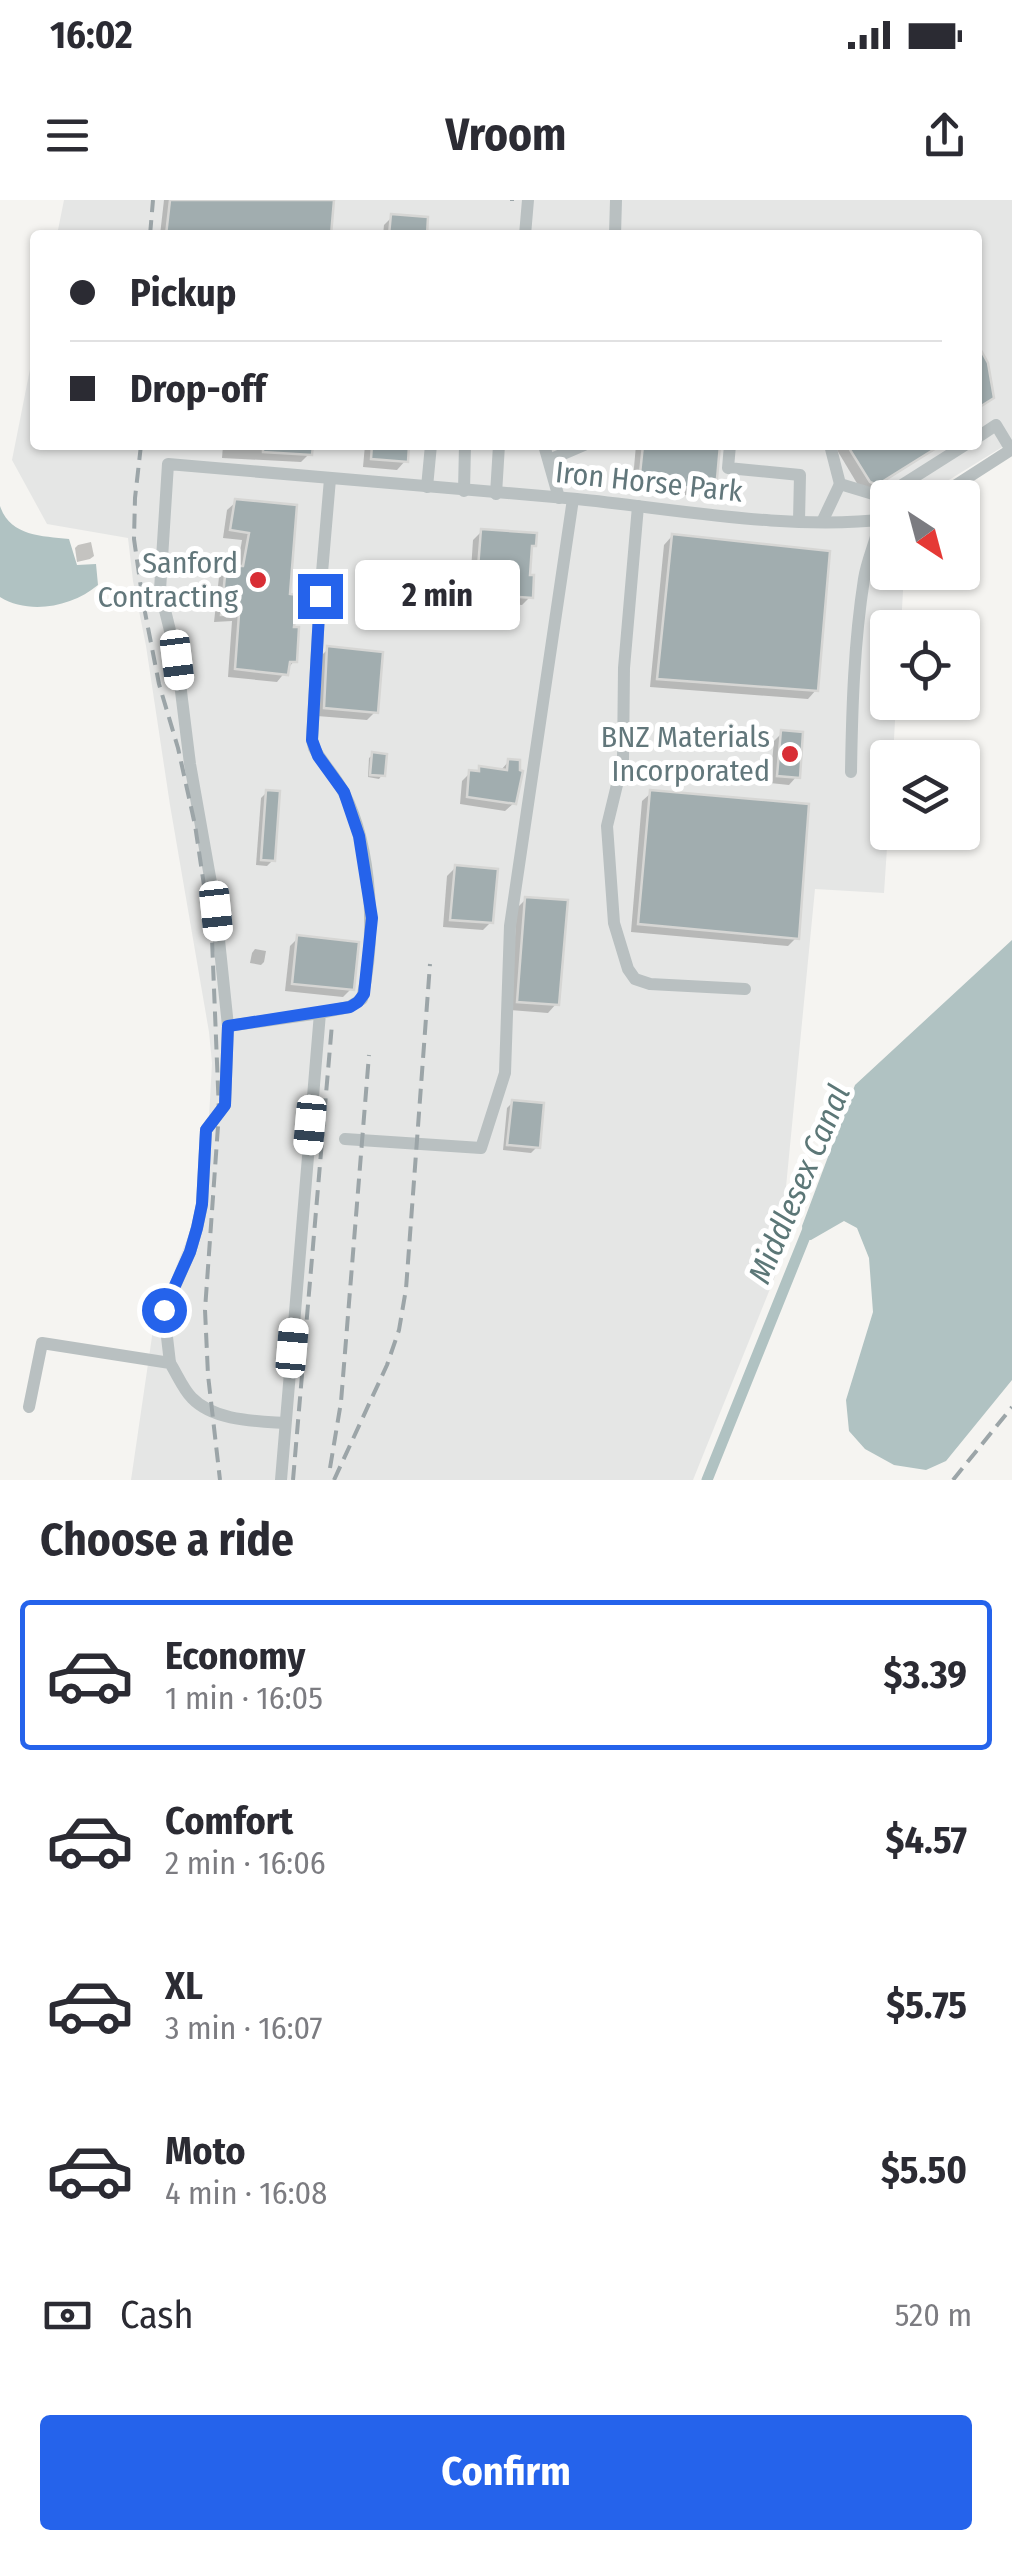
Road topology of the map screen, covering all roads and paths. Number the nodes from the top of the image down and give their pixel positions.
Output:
1 (528, 200) edge
2 (616, 200) edge
3 (525, 230) edge
4 (614, 230) edge
5 (982, 434) edge
6 (431, 450) edge
7 (465, 450) edge
8 (499, 450) edge
9 (545, 450) edge
10 (572, 450) edge
11 (730, 450) edge
12 (831, 450) edge
13 (957, 450) edge
14 (1012, 450) edge
15 (548, 460) junction
16 (330, 479) junction
17 (964, 480) edge
18 (840, 484) junction
19 (427, 488) junction
20 (464, 491) junction
21 (496, 494) junction
22 (566, 498) junction
23 (638, 506) junction
24 (870, 520) edge
25 (799, 522) junction
26 (822, 522) junction
27 (870, 554) edge
28 (426, 608) dead end
29 (486, 615) dead end
30 (852, 772) dead end
31 (745, 989) dead end
32 (320, 1013) junction
33 (228, 1026) junction
34 (346, 1139) dead end
35 (170, 1363) junction
36 (28, 1408) dead end
37 (285, 1423) junction
38 (280, 1480) edge

1 - 3 street
2 - 4 street
5 - 14 street
6 - 19 street
7 - 20 street
8 - 21 street
9 - 15 street
10 - 15 street
11 - 25 street
12 - 18 street
13 - 18 street
14 - 17 street
15 - 22 street
16 - 19 street, Iron Horse Park
16 - 32 street
16 - 33 street, Iron Horse Park
18 - 26 street
19 - 20 street, Iron Horse Park
20 - 21 street, Iron Horse Park
21 - 22 street, Iron Horse Park
22 - 23 street, Iron Horse Park
22 - 34 street
23 - 25 street, Iron Horse Park
23 - 31 street
24 - 26 street, Iron Horse Park
25 - 26 street, Iron Horse Park
27 - 30 street
28 - 29 street
32 - 33 street
32 - 37 street
33 - 35 street
35 - 36 street
35 - 37 street
37 - 38 street

